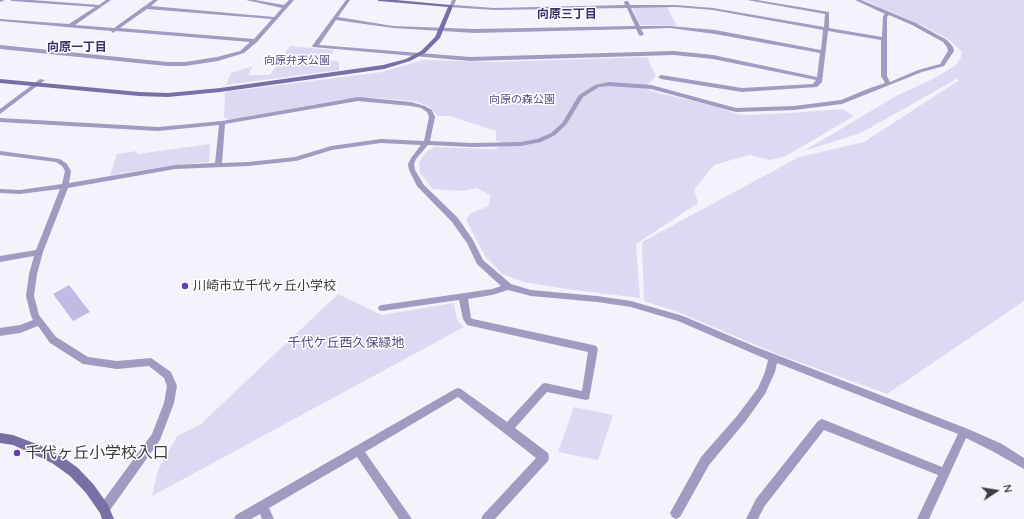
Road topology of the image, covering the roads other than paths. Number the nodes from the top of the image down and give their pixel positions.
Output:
1 (12, 0) edge
2 (109, 0) edge
3 (156, 0) edge
4 (248, 0) edge
5 (292, 0) edge
6 (348, 0) edge
7 (379, 0) edge
8 (454, 0) edge
9 (625, 0) edge
10 (749, 0) edge
11 (857, 0) edge
12 (49, 1) edge
13 (775, 2) edge
14 (628, 5) junction
15 (100, 6) junction
16 (451, 6) junction
17 (146, 7) junction
18 (285, 7) junction
19 (889, 13) junction
20 (275, 18) junction
21 (335, 18) junction
22 (0, 20) edge
23 (70, 26) junction
24 (638, 28) junction
25 (114, 29) junction
26 (440, 29) junction
27 (826, 29) junction
28 (109, 33) dead end
29 (641, 34) dead end
30 (884, 39) junction
31 (255, 41) junction
32 (0, 47) edge
33 (647, 47) dead end
34 (822, 52) junction
35 (82, 53) junction
36 (418, 55) junction
37 (650, 55) junction
38 (72, 60) dead end
39 (819, 79) junction
40 (42, 80) dead end
41 (0, 81) edge
42 (37, 84) junction
43 (888, 84) junction
44 (651, 87) junction
45 (0, 112) edge
46 (0, 120) edge
47 (222, 123) junction
48 (427, 142) junction
49 (0, 153) edge
50 (218, 165) junction
51 (65, 186) junction
52 (0, 191) edge
53 (39, 252) junction
54 (0, 259) edge
55 (508, 287) junction
56 (463, 296) junction
57 (382, 308) dead end
58 (39, 322) junction
59 (0, 332) edge
60 (773, 358) junction
61 (508, 429) junction
62 (964, 432) junction
63 (0, 438) edge
64 (358, 450) junction
65 (1024, 464) edge
66 (945, 473) junction
67 (263, 506) junction
68 (676, 513) dead end
69 (106, 514) edge
70 (240, 519) edge
71 (268, 519) edge
72 (406, 519) edge
73 (487, 519) edge
74 (752, 519) edge
75 (923, 519) edge

1 - 12 street
2 - 15 street
3 - 17 street
4 - 18 street
5 - 18 street
6 - 21 street
7 - 16 street
8 - 16 street
9 - 14 street
10 - 13 street
11 - 19 street
12 - 15 street
13 - 27 street
14 - 16 street
14 - 24 street
14 - 27 street
15 - 23 street
16 - 26 street
17 - 20 street
17 - 25 street
18 - 20 street
19 - 30 street
19 - 43 street
20 - 31 street
21 - 26 street
21 - 36 street
22 - 23 street
23 - 25 street
24 - 26 street
24 - 29 street
24 - 34 street
25 - 28 street
25 - 31 street
26 - 36 street
27 - 30 street
27 - 34 street
30 - 43 street
31 - 35 street
32 - 35 street
33 - 37 street
34 - 39 street
35 - 38 street
36 - 37 street
36 - 42 street
37 - 39 street
39 - 44 street
40 - 42 street
41 - 42 street
42 - 45 street
43 - 44 street
44 - 48 street
46 - 47 street
47 - 48 street
47 - 50 street
48 - 50 street
48 - 55 street
49 - 51 street
50 - 51 street
51 - 52 street
51 - 53 street
53 - 54 street
53 - 58 street
55 - 56 street
55 - 60 street
56 - 57 street
56 - 61 street
58 - 59 street
58 - 69 street
60 - 62 street
60 - 68 street
61 - 64 street
61 - 73 street
62 - 65 street
62 - 66 street
63 - 69 street
64 - 67 street
64 - 72 street
66 - 74 street
66 - 75 street
67 - 70 street
67 - 71 street

